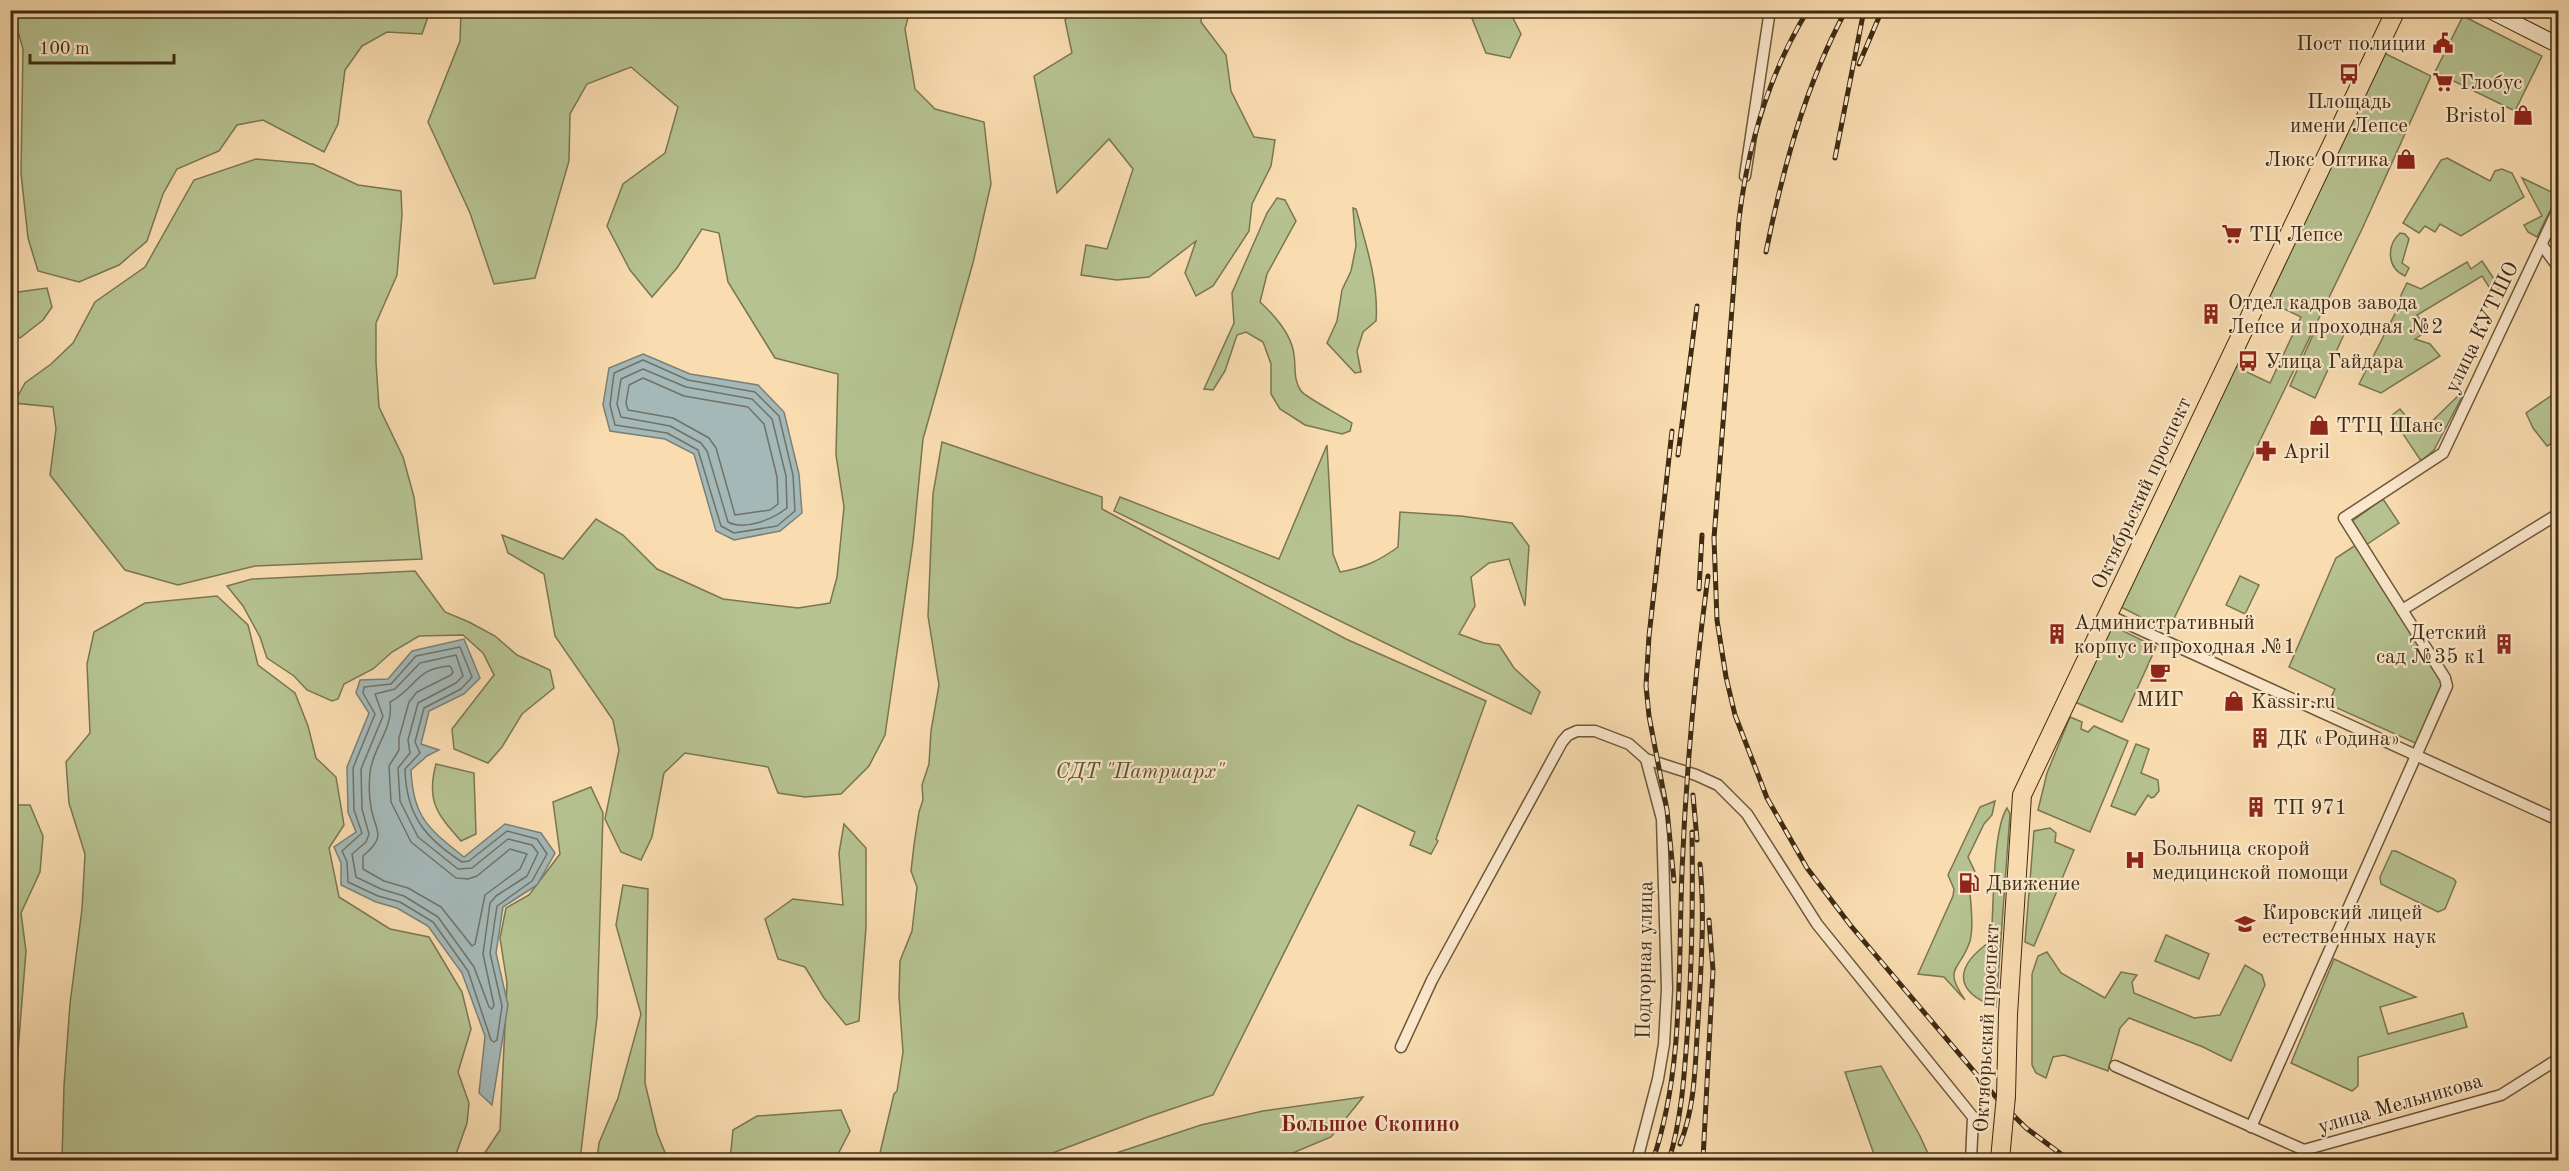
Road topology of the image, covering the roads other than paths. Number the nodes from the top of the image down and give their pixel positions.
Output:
1 (1770, 10) edge
2 (2396, 10) edge
3 (2489, 10) edge
4 (2559, 45) edge
5 (1745, 176) dead end
6 (2559, 209) edge
7 (2542, 245) junction
8 (2559, 267) edge
9 (2559, 514) edge
10 (2402, 610) junction
11 (2108, 615) junction
12 (2417, 755) junction
13 (1646, 759) junction
14 (2559, 820) edge
15 (1401, 1047) dead end
16 (2559, 1059) edge
17 (2115, 1066) dead end
18 (2251, 1127) junction
19 (1637, 1161) edge
20 (1971, 1161) edge
21 (2000, 1161) edge

1 - 5 street
2 - 11 main road, Октябрьский проспект
3 - 4 main road
6 - 7 street, улица КУТШО
7 - 8 street
7 - 10 street, улица КУТШО
9 - 10 street
10 - 12 street
11 - 12 street
11 - 21 main road, Октябрьский проспект, bridge
12 - 14 street
12 - 18 street
13 - 15 street
13 - 19 street, Подгорная улица
13 - 20 street
16 - 18 street, улица Мельникова
17 - 18 street, улица Мельникова

